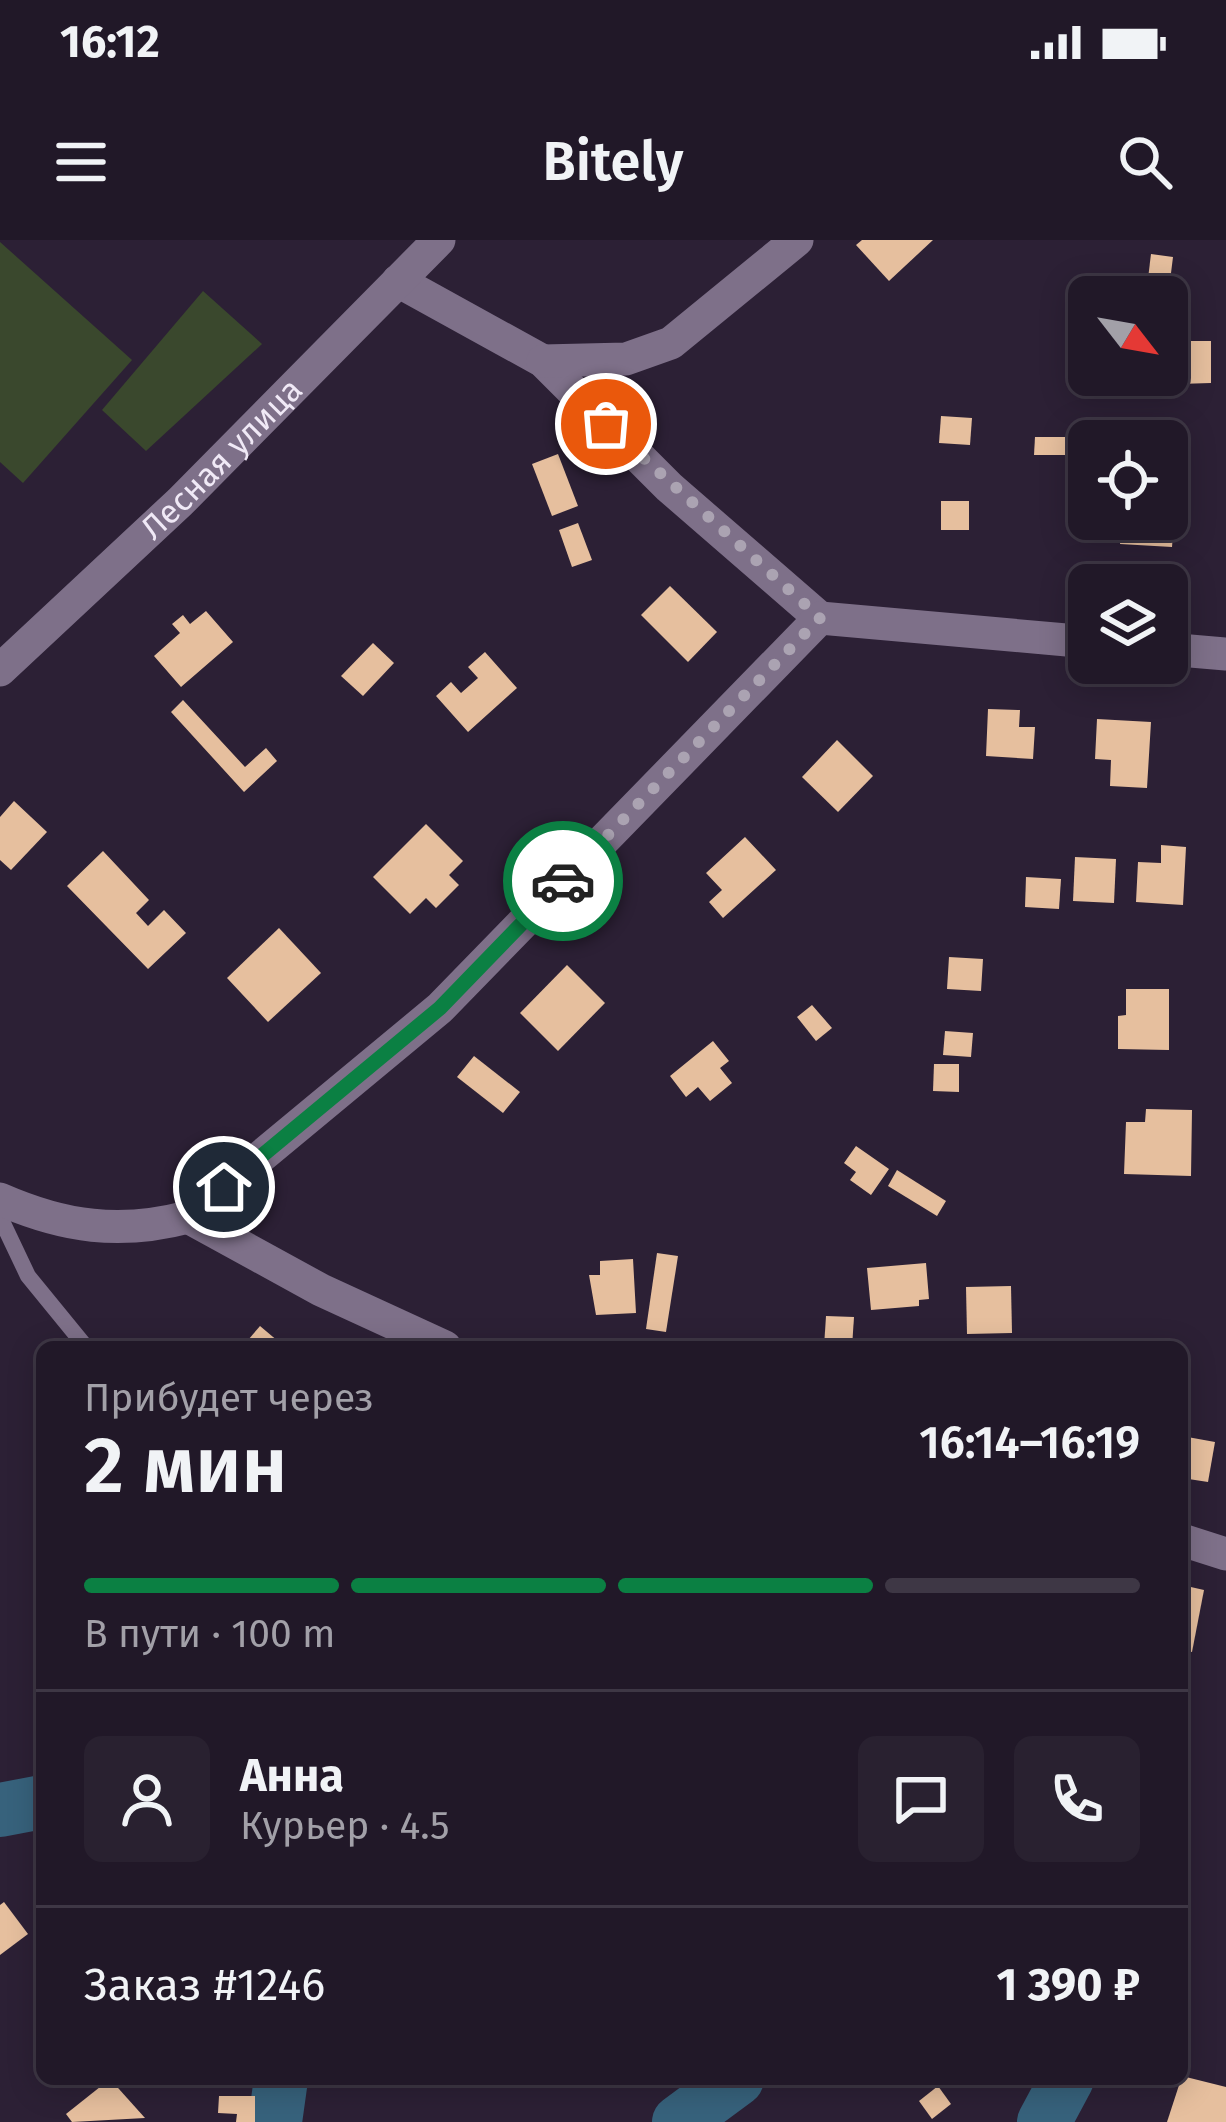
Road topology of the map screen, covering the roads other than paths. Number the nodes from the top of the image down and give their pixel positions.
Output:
1 (440, 240) edge
2 (797, 240) edge
3 (398, 281) junction
4 (543, 361) junction
5 (820, 618) junction
6 (1068, 640) edge
7 (1188, 651) edge
8 (1226, 654) edge
9 (0, 670) edge
10 (0, 1199) edge
11 (0, 1216) edge
12 (188, 1217) junction
13 (81, 1341) edge
14 (432, 1341) edge
15 (1188, 1542) edge
16 (1226, 1553) edge

1 - 3 street, Лесная улица
2 - 4 street
3 - 4 street
3 - 9 street, Лесная улица
4 - 5 street
5 - 6 street
5 - 12 street
7 - 8 street
10 - 12 street
11 - 13 lane
12 - 14 street
15 - 16 street

